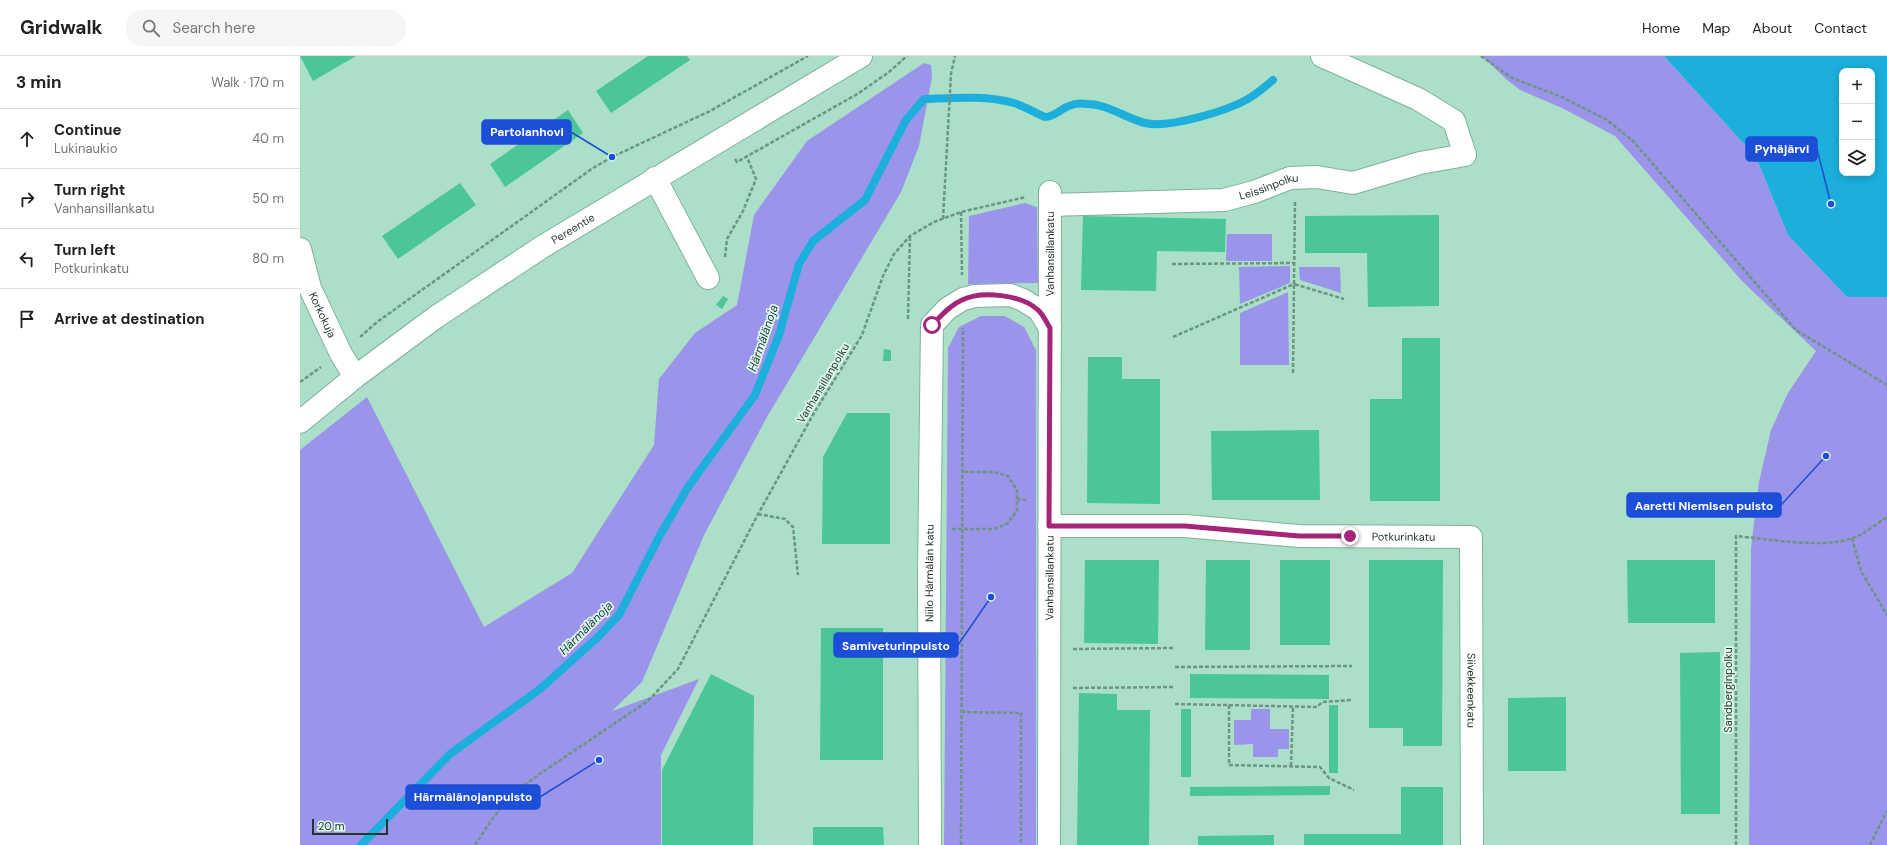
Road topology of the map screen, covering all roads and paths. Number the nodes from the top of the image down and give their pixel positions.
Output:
1 (808, 56) edge
2 (860, 56) edge
3 (907, 56) edge
4 (955, 56) edge
5 (1322, 56) edge
6 (1481, 56) edge
7 (810, 122) dead end
8 (747, 157) dead end
9 (655, 178) junction
10 (1295, 178) junction
11 (1056, 201) junction
12 (961, 212) junction
13 (942, 219) junction
14 (910, 236) junction
15 (300, 248) edge
16 (725, 260) dead end
17 (908, 260) dead end
18 (1294, 263) junction
19 (1172, 264) dead end
20 (708, 278) dead end
21 (1294, 284) junction
22 (963, 299) junction
23 (1344, 299) dead end
24 (1050, 328) junction
25 (1173, 337) dead end
26 (341, 354) junction
27 (1293, 373) dead end
28 (355, 377) junction
29 (300, 382) edge
30 (1887, 385) edge
31 (300, 422) edge
32 (962, 472) junction
33 (758, 514) junction
34 (1887, 517) edge
35 (1049, 526) junction
36 (962, 528) junction
37 (930, 529) junction
38 (1471, 536) joint
39 (1852, 538) junction
40 (798, 575) dead end
41 (1887, 615) edge
42 (1174, 648) dead end
43 (1067, 649) dead end
44 (1352, 666) dead end
45 (1175, 667) dead end
46 (1175, 687) dead end
47 (1067, 688) dead end
48 (1352, 700) dead end
49 (1175, 704) dead end
50 (1229, 705) junction
51 (1293, 706) junction
52 (961, 712) junction
53 (1291, 766) junction
54 (1354, 790) dead end
55 (1887, 811) edge
56 (475, 845) edge
57 (930, 845) edge
58 (960, 845) edge
59 (1021, 845) edge
60 (1049, 845) edge
61 (1472, 845) edge
62 (1736, 845) edge
63 (1870, 845) edge

1 - 26 path
2 - 9 street, Pereentie
3 - 7 path
4 - 13 path
5 - 10 street, Leissinpolku
6 - 30 path
8 - 16 path
9 - 20 street
9 - 28 street, Pereentie
10 - 11 street, Leissinpolku
10 - 18 path
11 - 12 path, Vanhansillanpolku
11 - 24 street, Vanhansillankatu
12 - 13 path, Vanhansillanpolku
12 - 22 path
13 - 14 path, Vanhansillanpolku
14 - 17 path
14 - 33 path, Vanhansillanpolku
15 - 26 street, Korkokuja
18 - 19 path
18 - 21 path
21 - 23 path
21 - 25 path
21 - 27 path
22 - 24 street
22 - 32 path
22 - 37 street, Niilo Härmälän katu
24 - 35 street, Vanhansillankatu
26 - 28 street, Korkokuja
26 - 29 path
28 - 31 street, Pereentie
32 - 36 path
32 - 36 path
33 - 40 path
33 - 56 path, Vanhansillanpolku
34 - 39 path
35 - 38 street, Potkurinkatu
35 - 60 street, Vanhansillankatu
36 - 37 path
36 - 52 path
37 - 57 street, Niilo Härmälän katu
38 - 61 street, Siivekkeenkatu
39 - 41 path
39 - 62 path, Sandberginpolku
42 - 43 path
44 - 45 path
46 - 47 path
48 - 51 path
49 - 50 path
50 - 51 path
50 - 53 path
51 - 53 path
52 - 58 path
52 - 59 path
53 - 54 path
55 - 63 path

